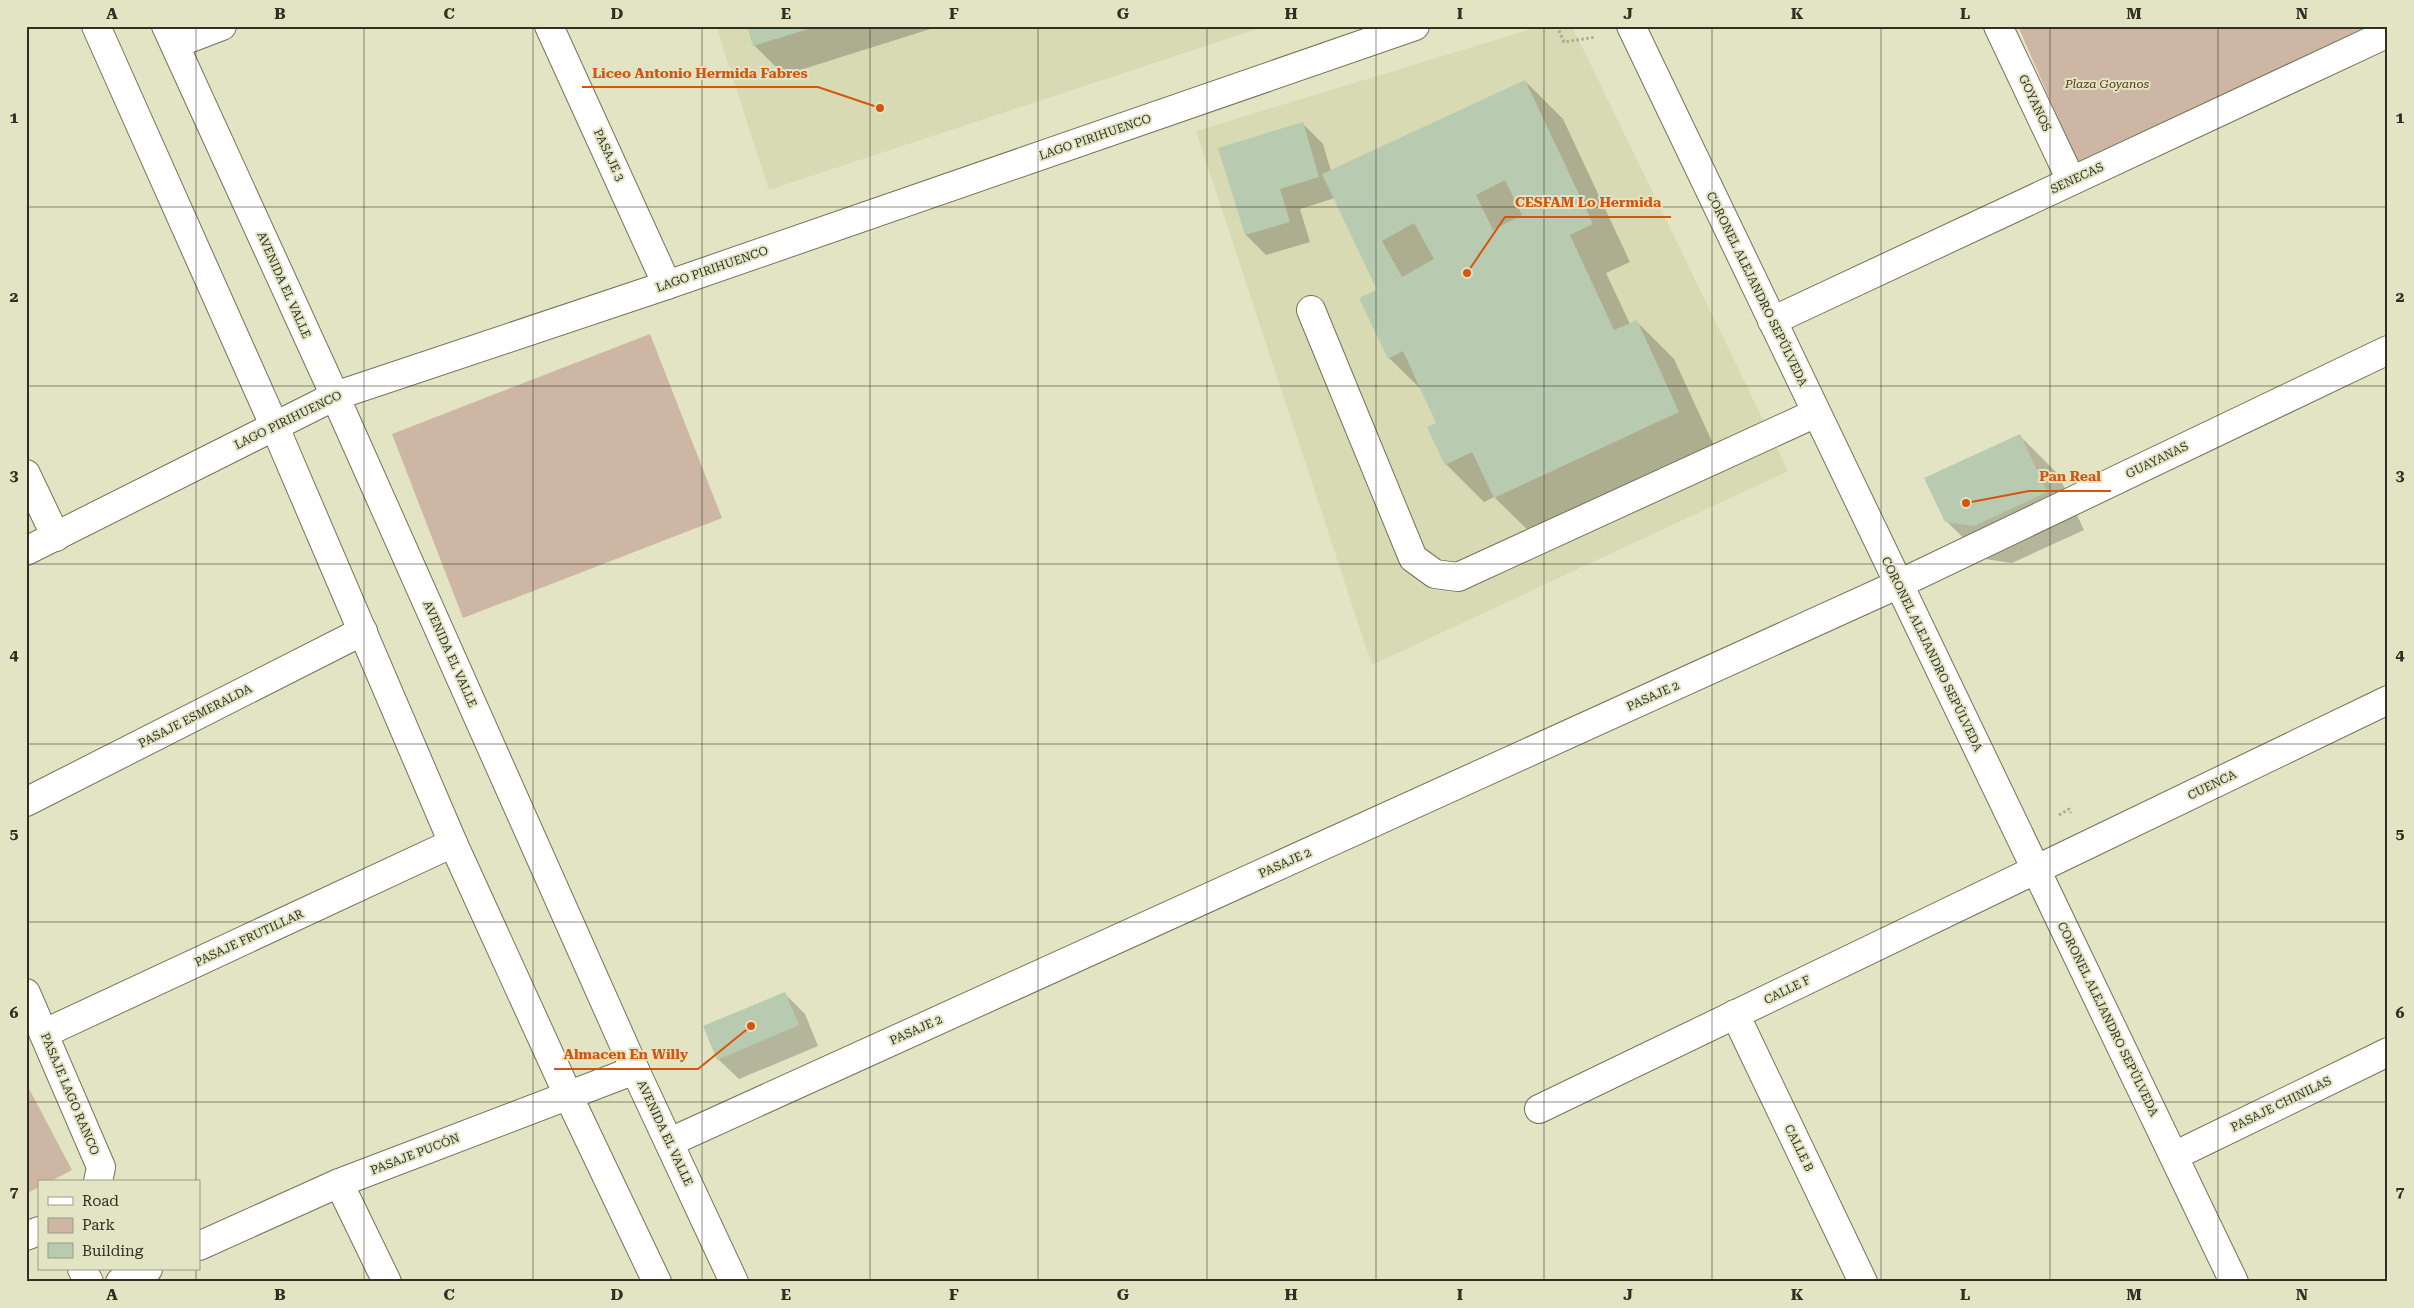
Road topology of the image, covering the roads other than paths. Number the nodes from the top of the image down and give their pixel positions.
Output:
1 (96, 26) edge
2 (222, 26) edge
3 (549, 26) edge
4 (1415, 26) edge
5 (1998, 26) edge
6 (1632, 29) edge
7 (171, 35) edge
8 (2383, 36) edge
9 (2071, 180) junction
10 (667, 285) junction
11 (1310, 310) dead end
12 (1772, 321) junction
13 (2388, 350) edge
14 (335, 396) junction
15 (1816, 413) junction
16 (274, 425) junction
17 (26, 474) edge
18 (56, 537) junction
19 (26, 551) edge
20 (1899, 584) junction
21 (363, 631) junction
22 (2388, 700) edge
23 (26, 802) edge
24 (453, 843) junction
25 (2036, 870) junction
26 (26, 993) edge
27 (1735, 1014) junction
28 (45, 1033) junction
29 (2388, 1052) edge
30 (635, 1070) junction
31 (568, 1095) junction
32 (1538, 1110) dead end
33 (670, 1142) junction
34 (2174, 1156) junction
35 (99, 1174) edge
36 (339, 1183) junction
37 (38, 1231) edge
38 (26, 1236) edge
39 (200, 1246) edge
40 (83, 1270) edge
41 (146, 1270) edge
42 (89, 1282) edge
43 (120, 1282) edge
44 (387, 1282) edge
45 (657, 1282) edge
46 (734, 1282) edge
47 (1863, 1282) edge
48 (2234, 1282) edge

1 - 16 street
2 - 7 street
3 - 10 street, PASAJE 3
4 - 10 street, LAGO PIRIHUENCO
5 - 9 street, GOYANOS
6 - 12 street, CORONEL ALEJANDRO SEPÚLVEDA
7 - 14 street, AVENIDA EL VALLE
8 - 9 street, SENECAS
9 - 12 street, SENECAS
10 - 14 street, LAGO PIRIHUENCO
11 - 15 street
12 - 15 street, CORONEL ALEJANDRO SEPÚLVEDA
13 - 20 street, GUAYANAS
14 - 16 street, LAGO PIRIHUENCO
14 - 30 street, AVENIDA EL VALLE
15 - 20 street, CORONEL ALEJANDRO SEPÚLVEDA
16 - 18 street, LAGO PIRIHUENCO
16 - 21 street
17 - 18 street
18 - 19 street, LAGO PIRIHUENCO
20 - 25 street, CORONEL ALEJANDRO SEPÚLVEDA
20 - 33 street, PASAJE 2
21 - 23 street, PASAJE ESMERALDA
21 - 24 street
22 - 25 street, CUENCA
24 - 28 street, PASAJE FRUTILLAR
24 - 31 street
25 - 27 street, CALLE F
25 - 34 street, CORONEL ALEJANDRO SEPÚLVEDA
26 - 28 street, PASAJE LAGO RANCO
27 - 32 street, CALLE F
27 - 47 street, CALLE B
28 - 35 street, PASAJE LAGO RANCO
29 - 34 street, PASAJE CHINILAS
30 - 31 street, PASAJE PUCÓN
30 - 33 street, AVENIDA EL VALLE
31 - 36 street, PASAJE PUCÓN
31 - 45 street
33 - 46 street, AVENIDA EL VALLE
34 - 48 street, CORONEL ALEJANDRO SEPÚLVEDA
36 - 39 street, PASAJE PUCÓN
36 - 44 street
37 - 38 street
40 - 42 street
41 - 43 street

